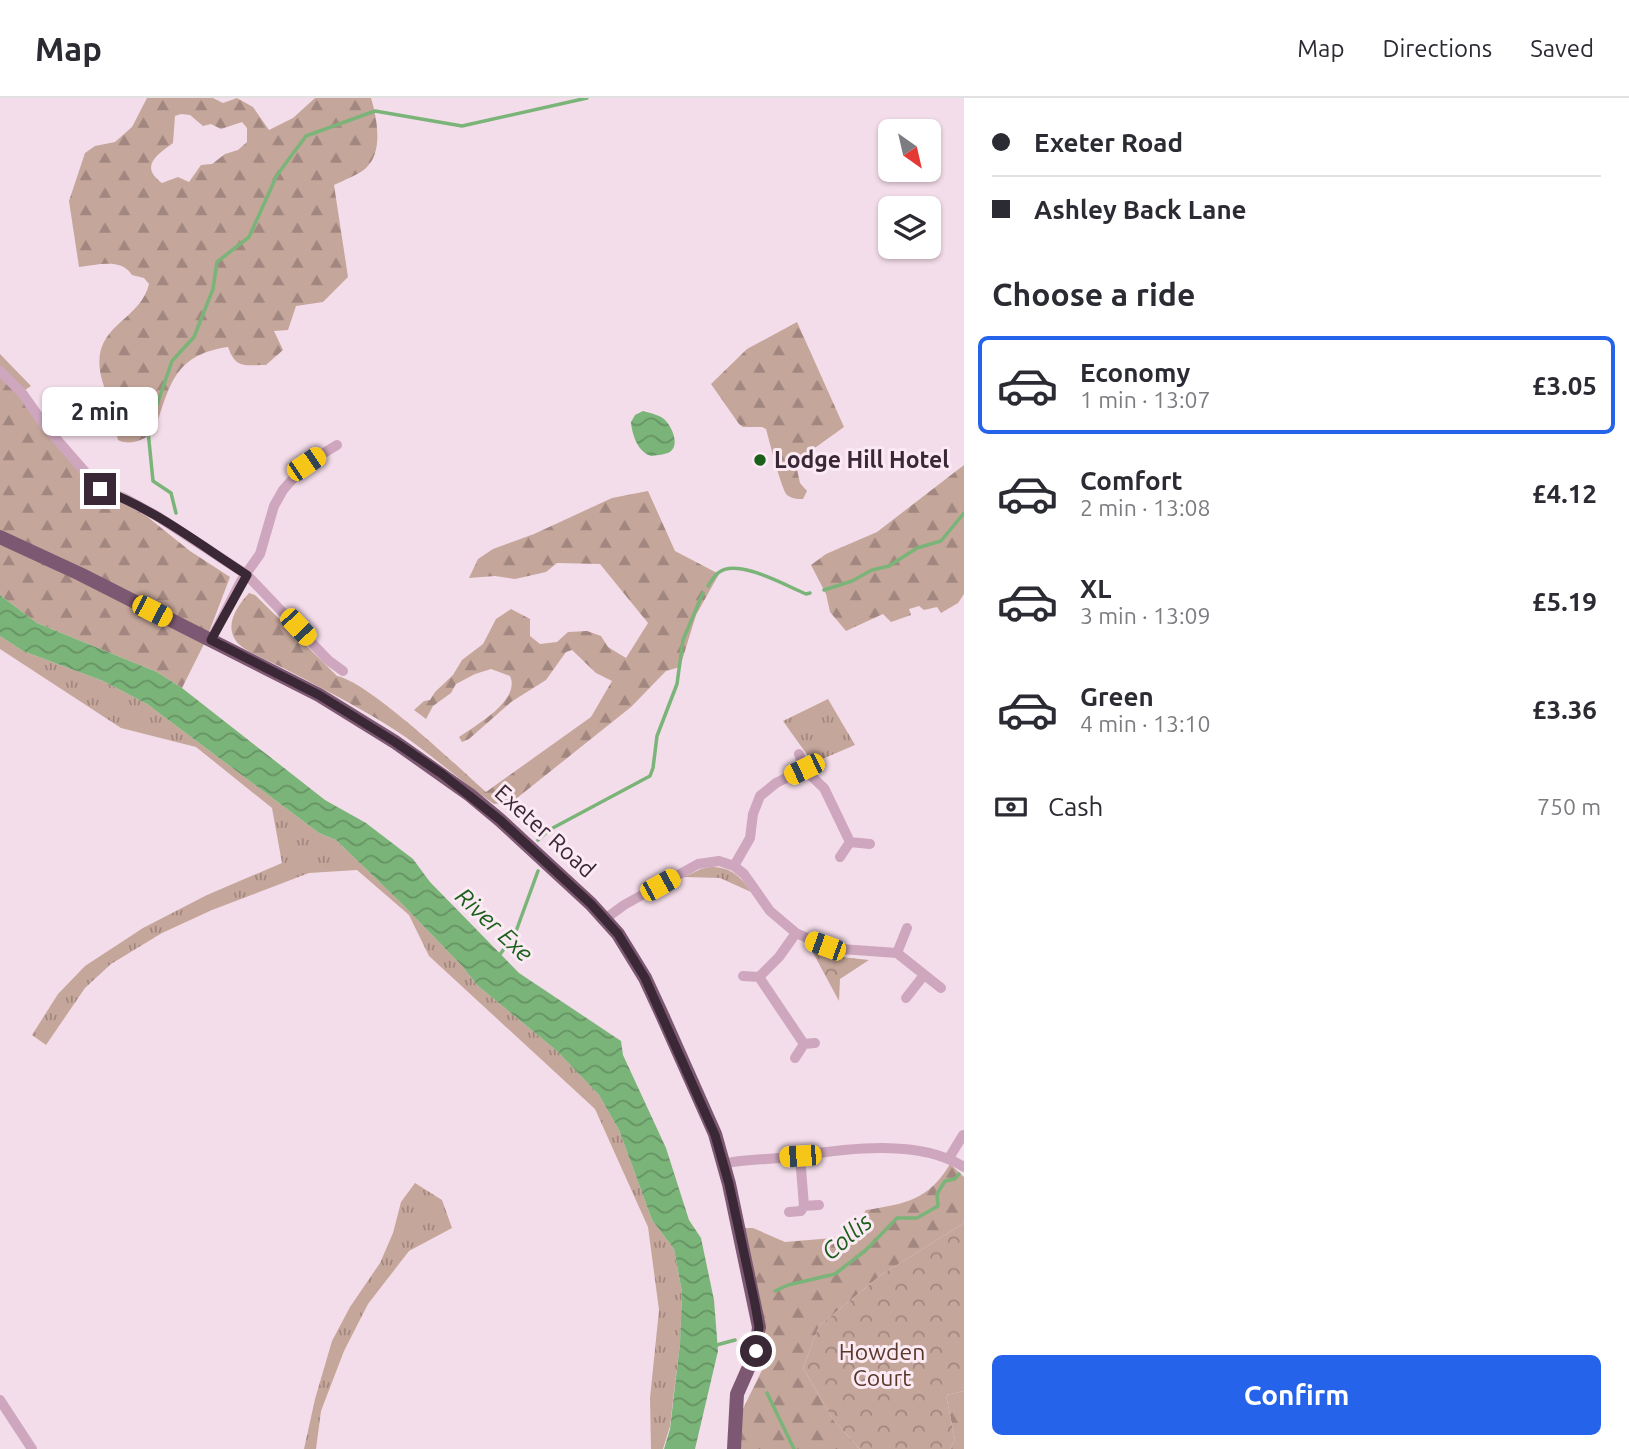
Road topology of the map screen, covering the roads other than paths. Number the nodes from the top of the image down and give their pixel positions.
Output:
1 (0, 371) edge
2 (337, 444) dead end
3 (0, 537) edge
4 (247, 575) junction
5 (211, 640) junction
6 (343, 671) dead end
7 (799, 754) dead end
8 (804, 769) junction
9 (850, 842) junction
10 (870, 844) dead end
11 (840, 857) dead end
12 (734, 866) junction
13 (605, 919) junction
14 (907, 928) dead end
15 (796, 933) junction
16 (897, 953) junction
17 (924, 975) junction
18 (743, 976) dead end
19 (759, 977) junction
20 (941, 988) dead end
21 (906, 998) dead end
22 (815, 1043) dead end
23 (804, 1044) junction
24 (795, 1058) dead end
25 (963, 1135) edge
26 (800, 1156) junction
27 (949, 1158) junction
28 (723, 1164) junction
29 (964, 1167) edge
30 (819, 1205) dead end
31 (804, 1206) junction
32 (789, 1212) dead end
33 (0, 1400) edge
34 (32, 1449) edge
35 (734, 1449) edge

1 - 4 street
2 - 4 street
3 - 5 main road, Exeter Road
4 - 5 street
4 - 6 street
5 - 13 main road, Exeter Road
7 - 8 street
8 - 9 street
8 - 12 street
9 - 10 street
9 - 11 street
12 - 13 street
12 - 15 street
13 - 28 main road, Exeter Road
14 - 16 street
15 - 16 street
15 - 19 street
16 - 17 street
17 - 20 street
17 - 21 street
18 - 19 street
19 - 23 street
22 - 23 street
23 - 24 street
25 - 27 street
26 - 27 street
26 - 28 street
26 - 31 street
27 - 29 street
28 - 35 main road, Exeter Road
30 - 31 street
31 - 32 street
33 - 34 street

